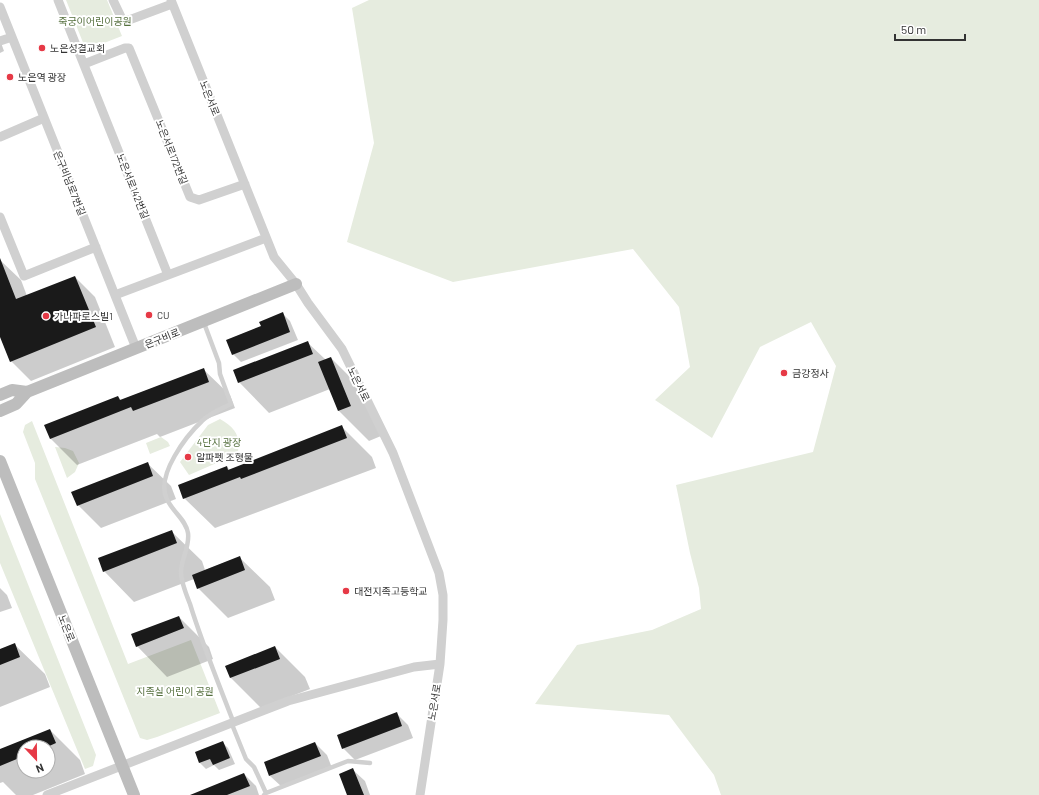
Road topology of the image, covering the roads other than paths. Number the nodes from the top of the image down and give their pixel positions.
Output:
1 (58, 0) edge
2 (113, 0) edge
3 (172, 2) edge
4 (0, 7) edge
5 (12, 36) junction
6 (0, 41) edge
7 (84, 64) junction
8 (44, 118) junction
9 (0, 137) edge
10 (245, 184) junction
11 (0, 217) edge
12 (266, 238) junction
13 (96, 247) junction
14 (168, 275) junction
15 (296, 284) junction
16 (115, 296) junction
17 (203, 321) junction
18 (136, 348) junction
19 (27, 392) junction
20 (0, 395) edge
21 (0, 411) edge
22 (0, 461) edge
23 (440, 664) junction
24 (232, 722) junction
25 (370, 763) dead end
26 (122, 764) junction
27 (265, 794) edge
28 (47, 795) edge
29 (134, 795) edge
30 (420, 795) edge

1 - 7 street, 노은서로142번길
2 - 3 street
3 - 10 street, 노은서로
4 - 5 street, 은구비남로7번길
5 - 6 street
5 - 8 street, 은구비남로7번길
7 - 10 street, 노은서로172번길
7 - 14 street, 노은서로142번길
8 - 9 street
8 - 13 street, 은구비남로7번길
10 - 12 street, 노은서로
11 - 13 street
12 - 14 street
12 - 15 street, 노은서로
13 - 16 street, 은구비남로7번길
14 - 16 street
15 - 17 street, 은구비로
15 - 23 street, 노은서로
16 - 18 street, 은구비남로7번길
17 - 18 street, 은구비로
17 - 24 lane
18 - 19 street, 은구비로
19 - 20 street, 은구비로
19 - 21 street, 은구비로
22 - 26 street, 노은로
23 - 24 street
23 - 30 street, 노은서로
24 - 26 street
24 - 27 lane
25 - 27 lane
26 - 28 street
26 - 29 street, 노은로

